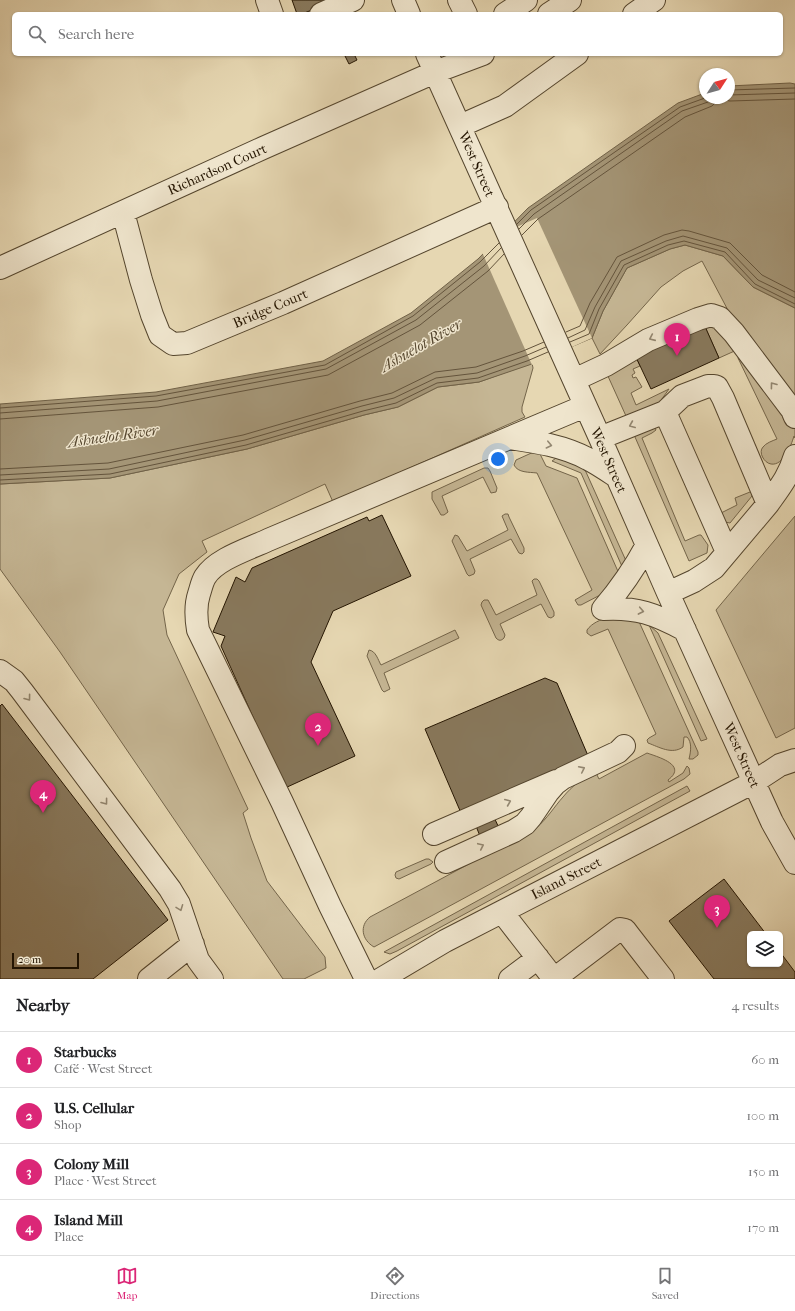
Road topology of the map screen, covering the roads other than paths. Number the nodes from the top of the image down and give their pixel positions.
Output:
1 (267, 0) edge
2 (403, 0) edge
3 (460, 0) edge
4 (526, 0) edge
5 (570, 0) edge
6 (654, 0) edge
7 (347, 2) edge
8 (271, 12) edge
9 (325, 12) edge
10 (409, 12) edge
11 (465, 12) edge
12 (508, 12) edge
13 (552, 12) edge
14 (637, 12) edge
15 (471, 56) edge
16 (575, 56) edge
17 (431, 63) edge
18 (460, 126) junction
19 (497, 207) junction
20 (123, 212) junction
21 (0, 268) edge
22 (574, 380) junction
23 (585, 406) junction
24 (664, 412) junction
25 (795, 417) edge
26 (510, 438) junction
27 (600, 438) junction
28 (795, 456) edge
29 (617, 478) junction
30 (768, 504) junction
31 (646, 545) junction
32 (727, 552) junction
33 (668, 593) junction
34 (684, 630) junction
35 (0, 671) edge
36 (624, 746) dead end
37 (795, 760) edge
38 (563, 778) junction
39 (754, 782) junction
40 (795, 863) edge
41 (502, 912) junction
42 (192, 944) junction
43 (538, 958) junction
44 (149, 979) edge
45 (212, 979) edge
46 (366, 979) edge
47 (381, 979) edge
48 (510, 979) edge
49 (554, 979) edge
50 (662, 979) edge

1 - 8 street
2 - 10 street
3 - 11 street
4 - 12 street
5 - 13 street
6 - 14 street
7 - 9 street
15 - 17 street, Richardson Court
16 - 18 street
17 - 18 street, West Street
17 - 20 street, Richardson Court
18 - 19 street, West Street
19 - 20 street, Bridge Court
19 - 22 street, West Street
20 - 21 street, Richardson Court
22 - 23 street, West Street
25 -> 22 street
23 - 26 street
23 - 27 street, West Street
24 -> 27 street
24 - 30 street
24 - 32 street
26 -> 29 street
26 - 46 street
27 - 29 street, West Street
28 - 30 street
29 - 31 street, West Street
30 - 32 street
31 - 33 street, West Street
31 -> 34 street
32 - 33 street
33 - 34 street, West Street
34 - 39 street, West Street
35 -> 42 street
38 -> 36 street
37 - 39 street, Island Street
38 - 38 street
39 - 40 street, West Street
39 - 41 street, Island Street
41 - 43 street
41 - 47 street, Island Street
42 - 44 street
42 - 45 street
43 - 48 street
43 - 49 street
49 - 50 street

